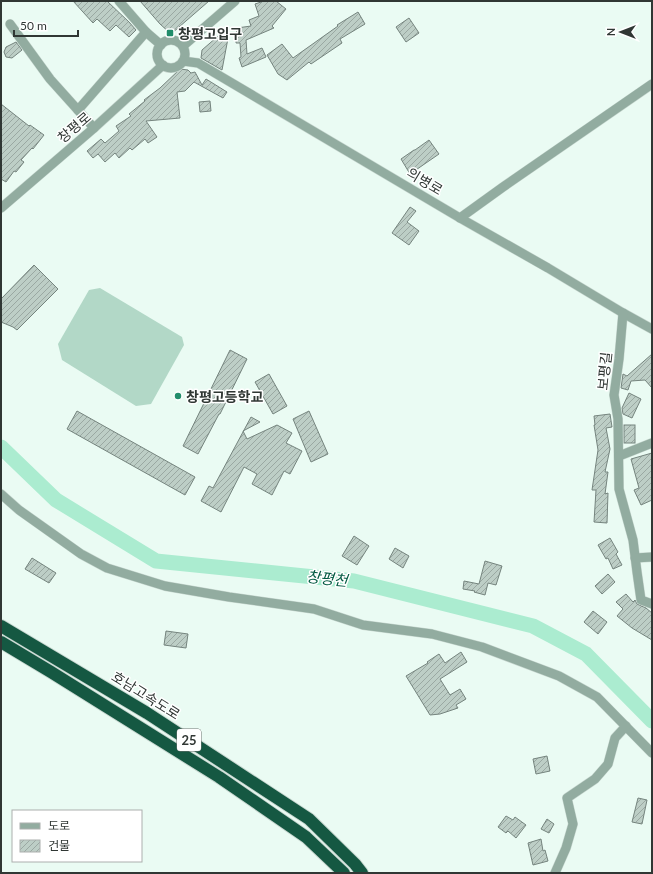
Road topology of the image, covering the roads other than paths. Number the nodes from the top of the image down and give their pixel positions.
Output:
1 (119, 1) edge
2 (235, 1) edge
3 (10, 24) dead end
4 (146, 32) junction
5 (161, 45) junction
6 (183, 46) junction
7 (183, 61) junction
8 (163, 65) junction
9 (652, 84) edge
10 (78, 110) junction
11 (94, 128) junction
12 (1, 208) edge
13 (460, 218) junction
14 (623, 313) junction
15 (652, 329) edge
16 (652, 443) edge
17 (618, 456) junction
18 (1, 494) edge
19 (652, 557) edge
20 (635, 558) junction
21 (652, 604) edge
22 (1, 626) edge
23 (1, 642) edge
24 (626, 726) junction
25 (652, 753) edge
26 (344, 873) edge
27 (362, 873) edge
28 (555, 873) edge

1 - 4 street
2 - 6 street
3 - 10 street
4 - 5 street
4 - 10 street
5 - 6 street
5 - 8 street
6 - 7 street
7 - 8 street
7 - 13 street, 의병로
8 - 11 street, 창평로
9 - 13 street
10 - 11 street
11 - 12 street, 창평로
13 - 14 street, 의병로
14 - 15 street, 의병로
14 - 17 street, 보평길
16 - 17 street
17 - 20 street, 보평길
18 - 24 street
19 - 20 street
20 - 21 street, 보평길
22 - 27 highway, 호남고속도로 / 25
23 - 26 highway, 25
24 - 25 street
24 - 28 street

